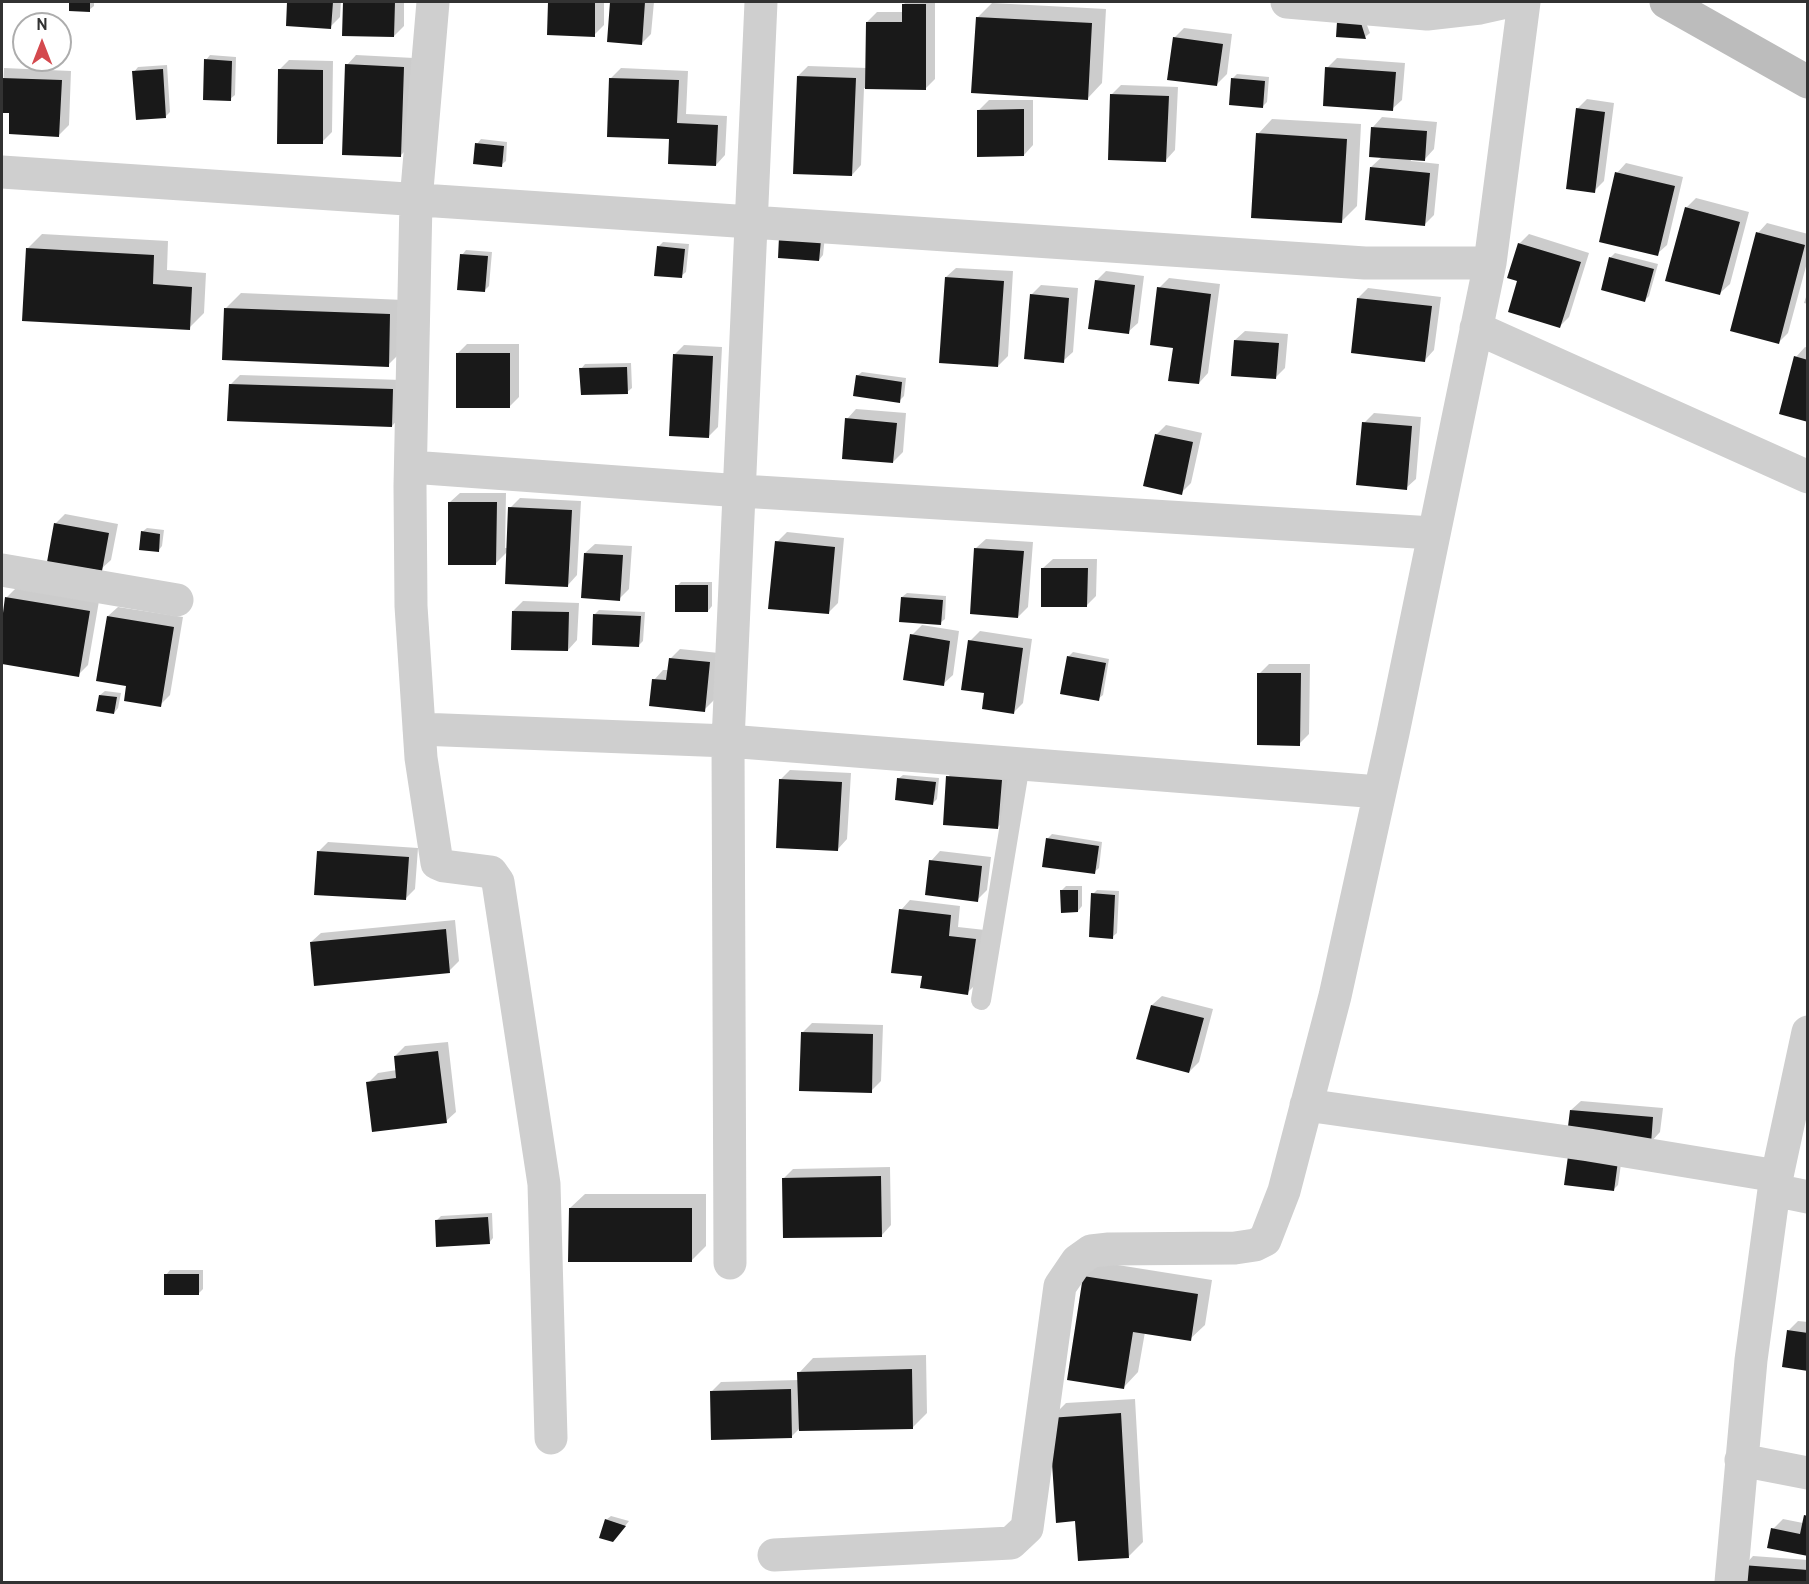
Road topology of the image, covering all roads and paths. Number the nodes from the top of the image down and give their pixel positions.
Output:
1 (434, 2) edge
2 (761, 2) edge
3 (1287, 2) edge
4 (1507, 2) edge
5 (1524, 2) edge
6 (1666, 2) edge
7 (1808, 82) edge
8 (2, 172) edge
9 (416, 201) junction
10 (751, 222) junction
11 (1490, 263) junction
12 (1476, 328) junction
13 (411, 467) junction
14 (1808, 477) edge
15 (741, 491) junction
16 (1433, 533) junction
17 (2, 570) edge
18 (177, 600) dead end
19 (418, 729) junction
20 (728, 741) junction
21 (1020, 764) junction
22 (1379, 792) junction
23 (981, 1000) dead end
24 (1808, 1032) edge
25 (1306, 1105) junction
26 (1776, 1183) junction
27 (1808, 1197) edge
28 (730, 1263) dead end
29 (551, 1438) dead end
30 (1742, 1460) junction
31 (1808, 1473) edge
32 (774, 1555) dead end
33 (1731, 1582) edge

1 - 9 street
2 - 10 street
3 - 4 street
5 - 11 street
6 - 7 street
8 - 9 street
9 - 10 street
9 - 13 street
10 - 11 street
10 - 15 street
11 - 12 street
12 - 14 street
12 - 16 street
13 - 15 street
13 - 19 street
15 - 16 street
15 - 20 street
16 - 22 street
17 - 18 street
19 - 20 street
19 - 29 street
20 - 21 street
20 - 28 street
21 - 22 street
21 - 23 lane
22 - 25 street
24 - 26 street
25 - 26 street
25 - 32 street
26 - 27 street
26 - 30 street
30 - 31 street
30 - 33 street

